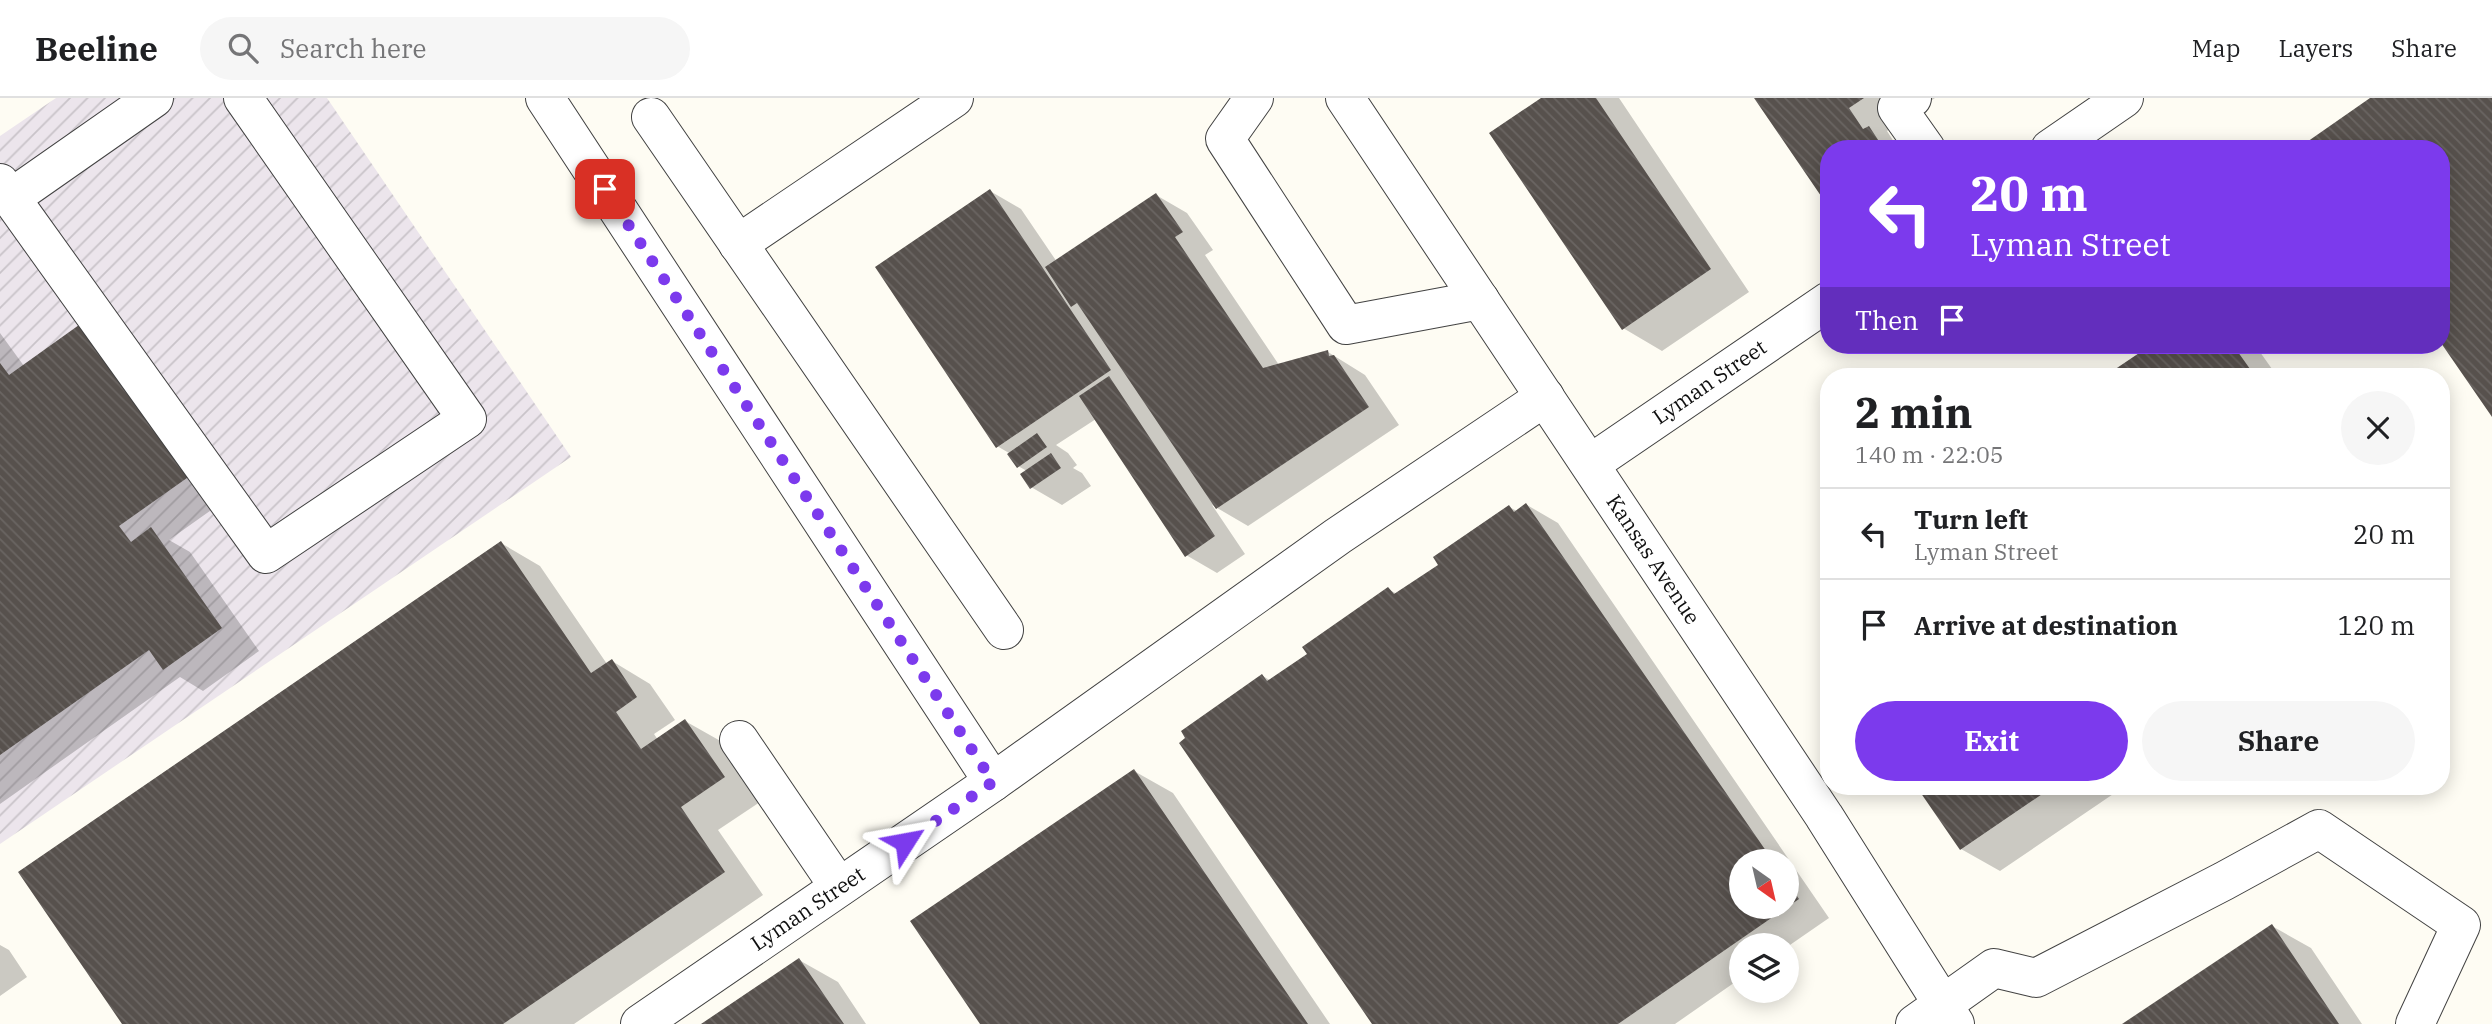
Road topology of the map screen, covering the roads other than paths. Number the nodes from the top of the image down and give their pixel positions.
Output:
1 (154, 98) edge
2 (243, 98) edge
3 (545, 98) edge
4 (954, 98) edge
5 (1254, 98) edge
6 (1345, 98) edge
7 (1912, 98) edge
8 (2124, 98) edge
9 (656, 104) edge
10 (1920, 140) edge
11 (2063, 140) edge
12 (5, 190) edge
13 (738, 244) junction
14 (1480, 300) junction
15 (1820, 307) edge
16 (1545, 397) junction
17 (1590, 464) junction
18 (1004, 630) dead end
19 (739, 740) dead end
20 (993, 782) junction
21 (839, 887) junction
22 (1938, 1018) edge
23 (640, 1024) edge
24 (2415, 1024) edge

1 - 12 street
2 - 12 street
3 - 20 street
4 - 13 street
5 - 14 street
6 - 14 street, Kansas Avenue
7 - 10 street
8 - 11 street
9 - 13 street
13 - 18 street
14 - 16 street, Kansas Avenue
15 - 17 street, Lyman Street
16 - 17 street, Kansas Avenue
16 - 20 street, Lyman Street
17 - 22 street, Kansas Avenue
19 - 21 street
20 - 21 street, Lyman Street
21 - 23 street, Lyman Street
22 - 24 street

